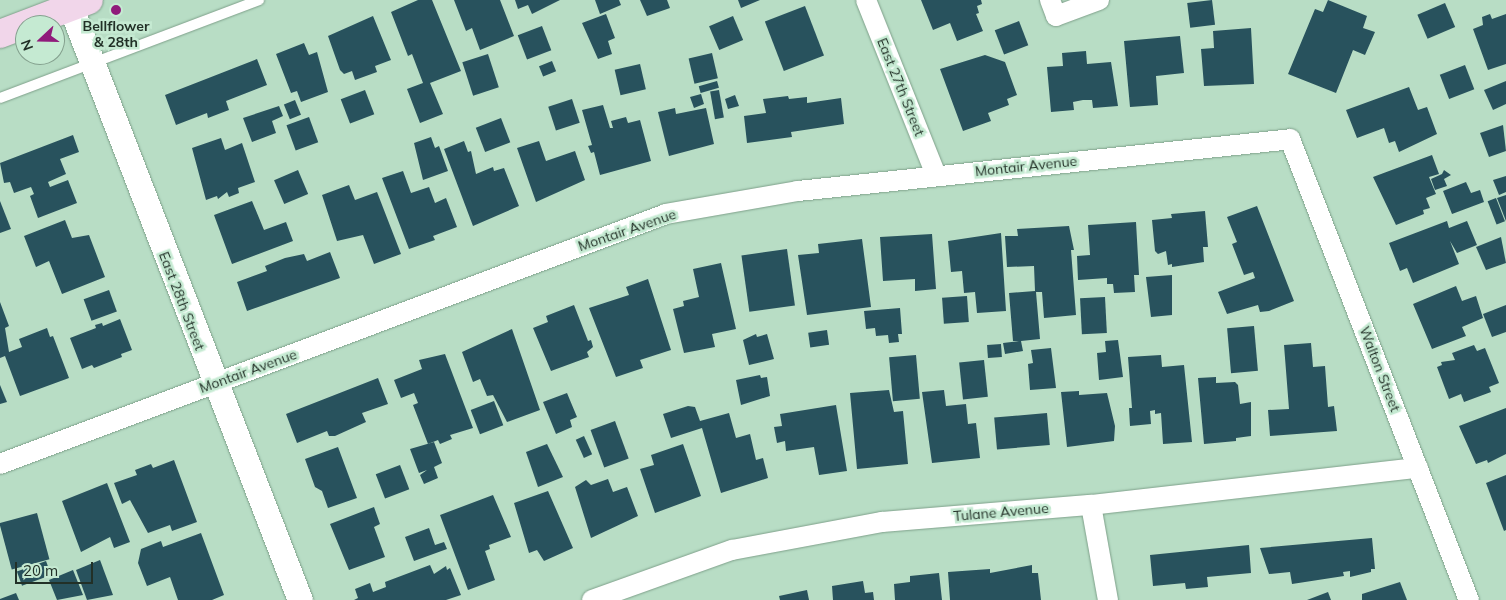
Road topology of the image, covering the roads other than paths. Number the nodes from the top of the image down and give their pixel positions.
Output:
1 (259, 0) edge
2 (866, 0) edge
3 (1050, 0) edge
4 (1099, 0) edge
5 (76, 2) edge
6 (0, 34) edge
7 (92, 63) junction
8 (0, 98) edge
9 (1290, 139) joint
10 (936, 175) junction
11 (214, 383) junction
12 (0, 464) edge
13 (1418, 468) junction
14 (1091, 505) junction
15 (300, 600) edge
16 (592, 600) edge
17 (1108, 600) edge
18 (1468, 600) edge

1 - 7 lane
2 - 10 street, East 27th Street
3 - 4 street
5 - 6 main road
5 - 7 street, East 28th Street
7 - 8 lane
7 - 11 street, East 28th Street
9 - 10 street, Montair Avenue
9 - 13 street, Walton Street
10 - 11 street, Montair Avenue
11 - 12 street, Montair Avenue
11 - 15 street, East 28th Street
13 - 14 street, Tulane Avenue
13 - 18 street, Walton Street
14 - 16 street, Tulane Avenue
14 - 17 street

